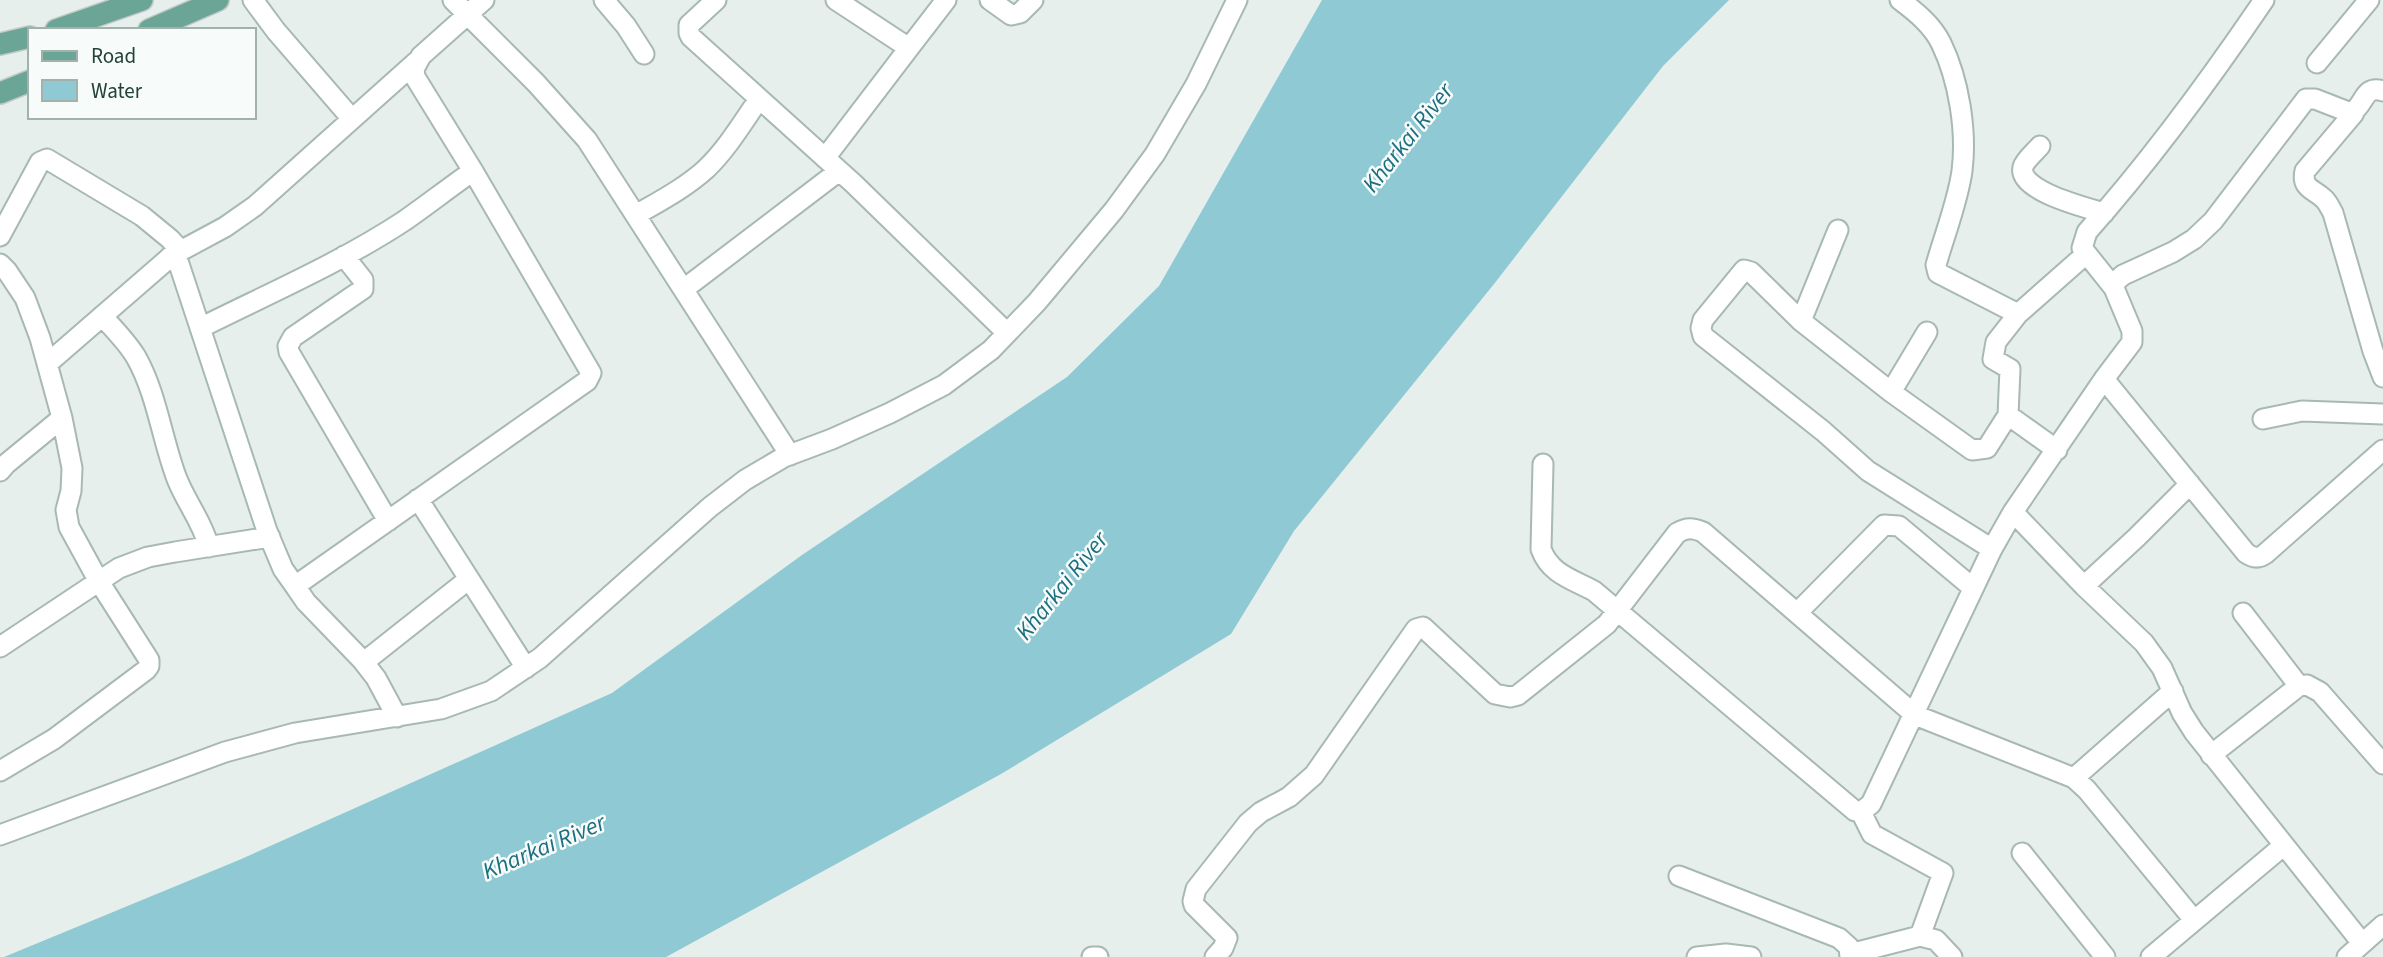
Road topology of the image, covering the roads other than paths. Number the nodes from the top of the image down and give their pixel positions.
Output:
1 (142, 0) edge
2 (218, 0) edge
3 (253, 0) edge
4 (453, 0) edge
5 (484, 0) edge
6 (604, 0) edge
7 (716, 0) edge
8 (836, 0) edge
9 (946, 0) edge
10 (990, 0) edge
11 (1033, 0) edge
12 (1237, 0) edge
13 (1900, 0) edge
14 (2264, 0) edge
15 (2369, 0) edge
16 (112, 5) edge
17 (468, 15) junction
18 (60, 28) edge
19 (154, 28) edge
20 (28, 37) edge
21 (0, 44) edge
22 (909, 48) junction
23 (644, 54) dead end
24 (416, 62) junction
25 (2317, 63) dead end
26 (28, 82) edge
27 (2383, 91) edge
28 (0, 93) edge
29 (759, 99) junction
30 (2354, 113) junction
31 (352, 119) junction
32 (2040, 146) dead end
33 (832, 164) junction
34 (473, 170) junction
35 (2104, 213) junction
36 (636, 215) junction
37 (1838, 230) dead end
38 (0, 236) edge
39 (176, 254) junction
40 (2086, 254) junction
41 (344, 256) junction
42 (0, 264) edge
43 (2114, 288) junction
44 (684, 289) junction
45 (2018, 314) junction
46 (102, 316) junction
47 (1801, 321) junction
48 (200, 328) junction
49 (1927, 332) dead end
50 (1007, 333) junction
51 (47, 364) junction
52 (2383, 377) edge
53 (2104, 379) junction
54 (1891, 391) junction
55 (2383, 414) edge
56 (2008, 415) junction
57 (62, 418) junction
58 (2263, 419) dead end
59 (2057, 450) junction
60 (2383, 450) edge
61 (790, 455) junction
62 (1543, 464) dead end
63 (0, 471) edge
64 (2190, 484) junction
65 (418, 499) junction
66 (2014, 512) junction
67 (388, 520) junction
68 (270, 537) junction
69 (209, 547) junction
70 (1992, 549) junction
71 (469, 579) junction
72 (98, 580) junction
73 (295, 586) junction
74 (2084, 586) junction
75 (1973, 588) junction
76 (1618, 611) junction
77 (1797, 613) junction
78 (2243, 613) dead end
79 (0, 647) edge
80 (364, 662) junction
81 (526, 668) junction
82 (2299, 686) junction
83 (2173, 691) junction
84 (1914, 715) junction
85 (397, 717) junction
86 (2211, 755) junction
87 (2383, 764) edge
88 (0, 771) edge
89 (2074, 778) junction
90 (1861, 812) junction
91 (0, 835) edge
92 (2283, 846) junction
93 (2022, 853) dead end
94 (1679, 876) dead end
95 (2194, 920) junction
96 (2383, 925) edge
97 (1920, 936) junction
98 (2362, 943) junction
99 (1850, 955) edge
100 (1092, 957) edge
101 (1098, 957) edge
102 (1215, 957) edge
103 (1697, 957) edge
104 (1751, 957) edge
105 (1952, 957) edge
106 (2105, 957) edge
107 (2151, 957) edge
108 (2347, 957) edge

1 - 16 main road
2 - 19 main road
3 - 31 street
4 - 17 street
5 - 17 street
6 - 23 street
7 - 29 street
8 - 22 street
9 - 22 street
10 - 11 street
12 - 50 street
13 - 45 street
14 - 35 street
15 - 25 street
16 - 18 main road
17 - 24 street
17 - 36 street
20 - 21 main road
22 - 33 street
24 - 31 street
24 - 34 street
26 - 28 main road
27 - 30 street
29 - 33 street
29 - 36 street
30 - 43 street
30 - 52 street
31 - 39 street
32 - 35 street
33 - 44 street
33 - 50 street
34 - 41 street
34 - 65 street
35 - 40 street
36 - 44 street
37 - 47 street
38 - 39 street
39 - 46 street
39 - 48 street
40 - 43 street
40 - 45 street
41 - 48 street
41 - 67 street
42 - 51 street
43 - 53 street
44 - 61 street
45 - 56 street
46 - 51 street
46 - 69 street
47 - 54 street
47 - 70 street
48 - 68 street
49 - 54 street
50 - 61 street
51 - 57 street
53 - 59 street
53 - 64 street
54 - 56 street
55 - 58 street
56 - 59 street
57 - 63 street
57 - 72 street
59 - 66 street
60 - 64 street
61 - 81 street
62 - 76 street
64 - 74 street
65 - 67 street
65 - 71 street
66 - 70 street
66 - 74 street
67 - 73 street
68 - 69 street
68 - 73 street
69 - 72 street
70 - 75 street
71 - 80 street
71 - 81 street
72 - 79 street
72 - 88 street
73 - 80 street
74 - 83 street
75 - 77 street
75 - 84 street
76 - 77 street
76 - 90 street
76 - 102 street
77 - 84 street
78 - 82 street
80 - 85 street
81 - 85 street
82 - 86 street
82 - 87 street
83 - 86 street
83 - 89 street
84 - 89 street
84 - 90 street
85 - 91 street
86 - 92 street
89 - 95 street
90 - 97 street
92 - 95 street
92 - 98 street
93 - 106 street
94 - 99 street
95 - 107 street
96 - 98 street
97 - 99 street
97 - 105 street
98 - 108 street
100 - 101 street
103 - 104 street

